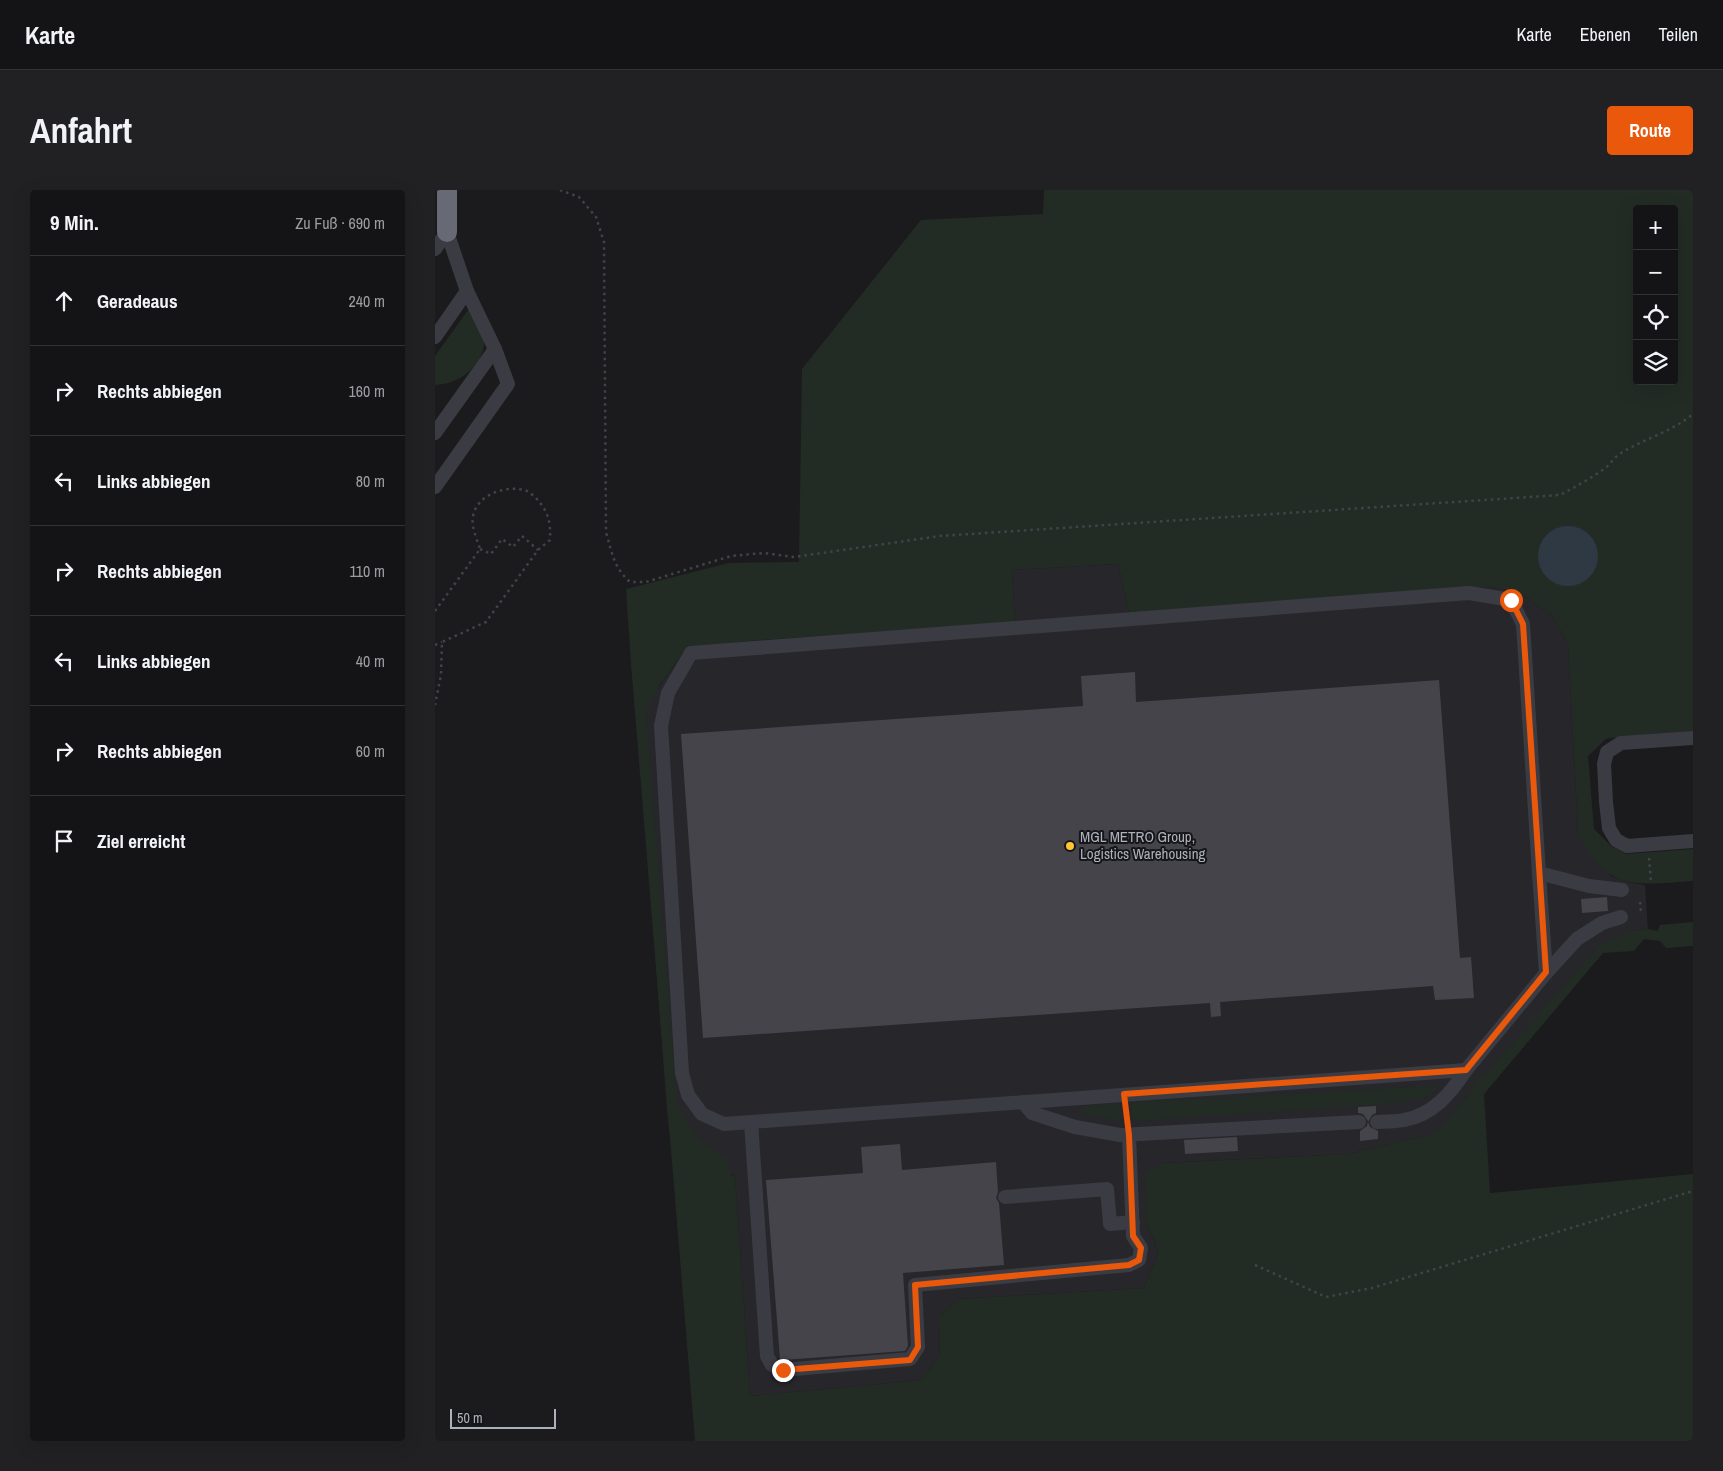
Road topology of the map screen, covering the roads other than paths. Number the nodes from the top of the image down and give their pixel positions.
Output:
1 (447, 190) edge
2 (447, 232) junction
3 (435, 250) edge
4 (467, 291) junction
5 (435, 337) edge
6 (495, 349) junction
7 (435, 433) edge
8 (435, 487) edge
9 (1693, 738) edge
10 (1693, 841) edge
11 (1539, 873) junction
12 (1622, 890) dead end
13 (1621, 917) dead end
14 (1546, 972) junction
15 (1466, 1070) junction
16 (1023, 1102) junction
17 (751, 1122) junction
18 (1359, 1122) dead end
19 (1377, 1122) dead end
20 (1129, 1135) junction
21 (1005, 1197) dead end
22 (1133, 1222) junction

1 - 2 highway
2 - 3 lane
2 - 4 lane
4 - 5 lane
4 - 6 lane
6 - 7 lane
6 - 8 lane
9 - 10 lane
11 - 12 lane
11 - 14 lane
11 - 17 lane
13 - 14 lane
14 - 15 lane
15 - 16 lane
15 - 19 lane
16 - 17 lane
16 - 20 lane
17 - 22 lane
18 - 20 lane
20 - 22 lane
21 - 22 lane

